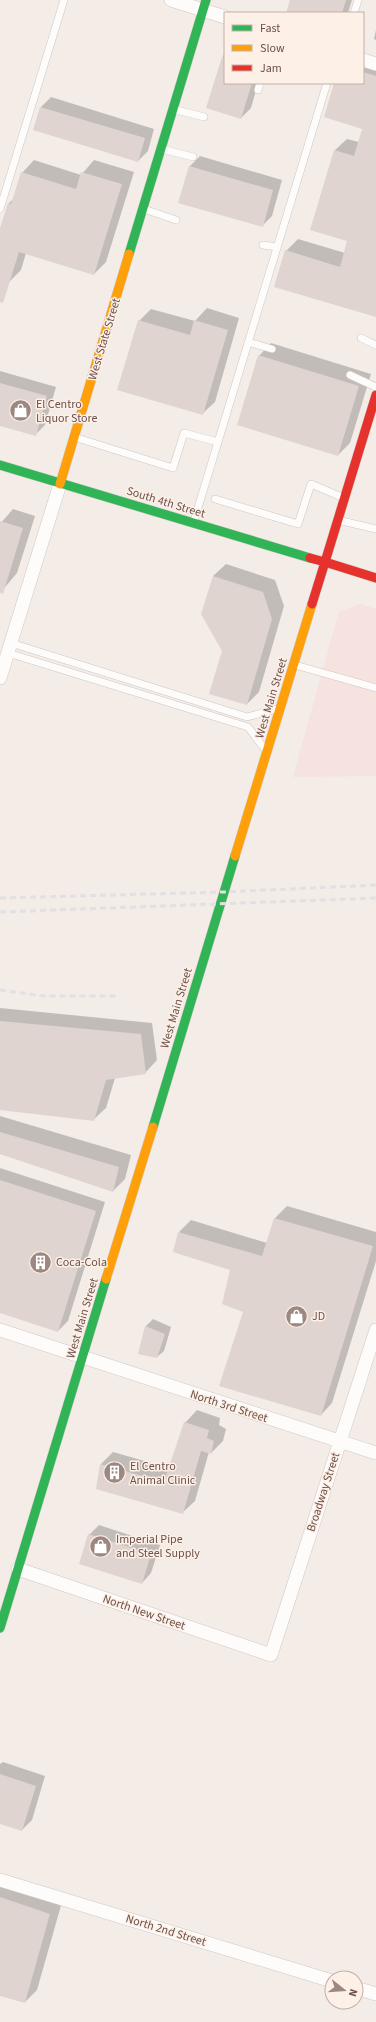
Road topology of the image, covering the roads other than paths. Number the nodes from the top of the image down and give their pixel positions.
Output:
1 (64, 0) edge
2 (171, 0) edge
3 (358, 0) edge
4 (204, 5) edge
5 (354, 12) edge
6 (224, 16) edge
7 (364, 60) edge
8 (376, 64) edge
9 (327, 84) edge
10 (173, 109) junction
11 (204, 118) dead end
12 (161, 149) junction
13 (193, 158) dead end
14 (0, 209) edge
15 (143, 209) junction
16 (176, 220) dead end
17 (263, 245) dead end
18 (277, 247) junction
19 (361, 338) dead end
20 (248, 342) junction
21 (376, 345) edge
22 (272, 349) dead end
23 (350, 375) dead end
24 (376, 387) edge
25 (376, 395) edge
26 (74, 437) junction
27 (218, 442) junction
28 (0, 465) edge
29 (60, 484) junction
30 (344, 498) junction
31 (214, 499) dead end
32 (337, 520) junction
33 (193, 523) junction
34 (376, 529) edge
35 (325, 562) junction
36 (376, 578) edge
37 (9, 648) junction
38 (293, 665) junction
39 (0, 678) edge
40 (376, 688) edge
41 (280, 708) junction
42 (267, 752) junction
43 (0, 1330) edge
44 (376, 1330) edge
45 (82, 1358) junction
46 (340, 1442) junction
47 (376, 1453) edge
48 (18, 1569) junction
49 (3, 1606) edge
50 (0, 1628) edge
51 (271, 1655) joint
52 (0, 1880) edge
53 (324, 1978) edge
54 (364, 1990) edge
55 (376, 1994) edge

1 - 14 lane
2 - 4 street
3 - 5 lane
4 - 6 street
4 - 10 main road, West State Street
7 - 8 street
9 - 18 lane
10 - 11 lane
10 - 12 main road, West State Street
12 - 13 lane
12 - 15 main road, West State Street
15 - 16 lane
15 - 26 main road, West State Street
17 - 18 lane
18 - 20 lane
19 - 21 lane
20 - 22 lane
20 - 27 lane
23 - 24 lane
25 - 30 main road, West Main Street
26 - 27 lane
26 - 29 main road, West State Street
27 - 33 lane
28 - 29 main road, South 4th Street
29 - 33 main road, South 4th Street
29 - 37 street, West State Street
30 - 31 lane
30 - 32 main road, West Main Street
32 - 34 lane
32 - 35 main road, West Main Street
33 - 35 main road, South 4th Street
35 - 36 main road, South 4th Street
35 - 38 main road, West Main Street
37 - 39 street, West State Street
37 - 41 lane
37 - 42 lane
38 - 40 lane
38 - 41 main road, West Main Street
41 - 42 main road, West Main Street
42 - 45 main road, West Main Street
43 - 45 street, North 3rd Street
44 - 46 street, Broadway Street
45 - 46 street, North 3rd Street
45 - 48 main road, West Main Street
46 - 47 street, North 3rd Street
46 - 51 street, Broadway Street
48 - 49 main road, West Main Street
48 - 51 street, North New Street
49 - 50 main road, West Main Street
52 - 53 street, North 2nd Street
54 - 55 street

